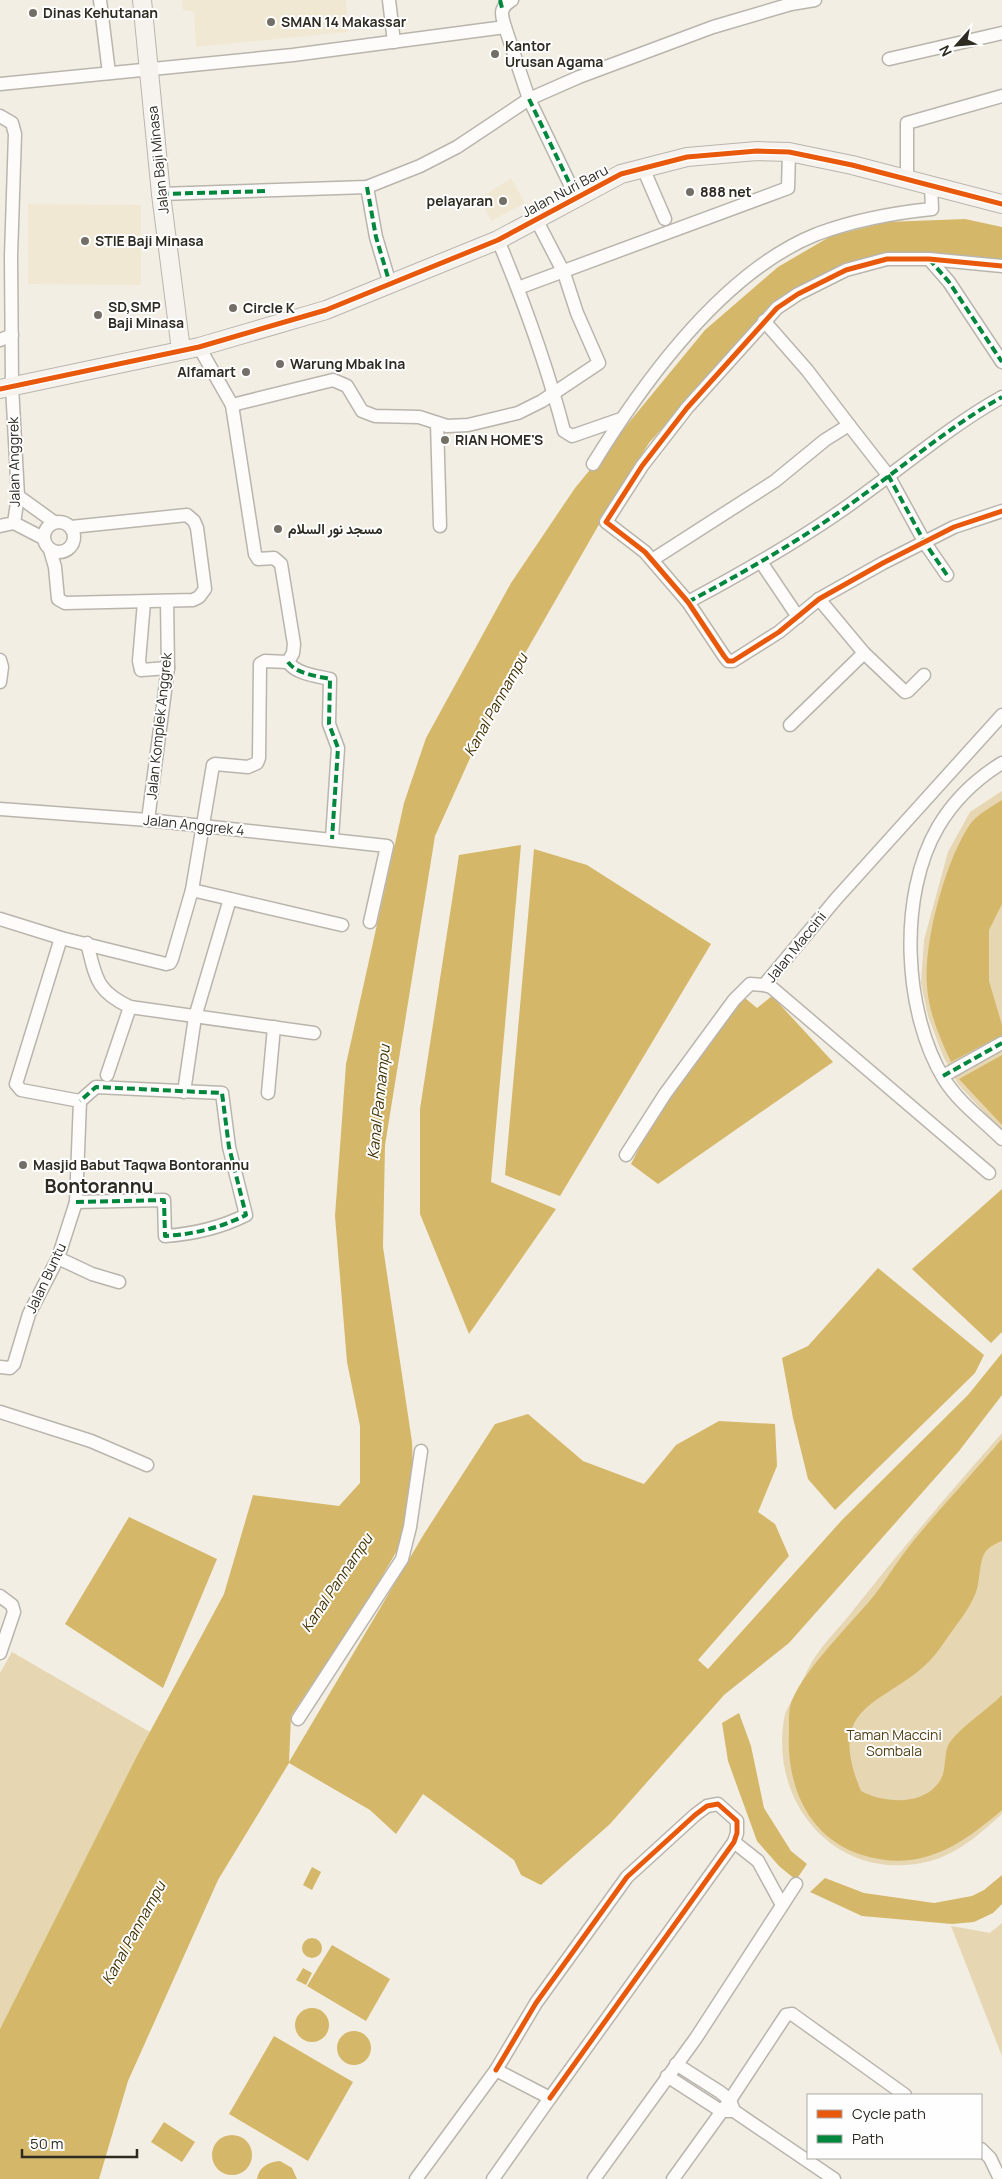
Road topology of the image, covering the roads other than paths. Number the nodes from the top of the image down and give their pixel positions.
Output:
1 (100, 0) edge
2 (142, 0) edge
3 (389, 0) edge
4 (815, 0) edge
5 (505, 3) edge
6 (505, 27) junction
7 (1002, 34) edge
8 (394, 42) junction
9 (889, 59) dead end
10 (150, 71) junction
11 (109, 73) junction
12 (0, 84) edge
13 (1002, 96) edge
14 (529, 99) junction
15 (0, 116) edge
16 (789, 152) junction
17 (644, 168) junction
18 (907, 178) junction
19 (931, 186) junction
20 (367, 187) junction
21 (161, 194) junction
22 (576, 196) junction
23 (1002, 204) edge
24 (536, 219) junction
25 (665, 219) dead end
26 (498, 240) junction
27 (929, 259) junction
28 (1002, 266) edge
29 (564, 273) junction
30 (390, 284) junction
31 (518, 288) junction
32 (764, 321) junction
33 (6, 338) edge
34 (200, 347) junction
35 (181, 350) junction
36 (1000, 355) edge
37 (6, 388) edge
38 (555, 391) junction
39 (1002, 397) edge
40 (232, 405) junction
41 (621, 419) junction
42 (437, 423) junction
43 (849, 425) junction
44 (593, 464) dead end
45 (888, 475) junction
46 (18, 496) junction
47 (1002, 511) edge
48 (54, 522) junction
49 (14, 523) junction
50 (0, 526) edge
51 (440, 526) dead end
52 (73, 533) junction
53 (43, 538) junction
54 (925, 543) junction
55 (54, 551) junction
56 (652, 560) junction
57 (761, 562) junction
58 (947, 575) dead end
59 (819, 600) junction
60 (168, 601) junction
61 (144, 602) junction
62 (688, 602) junction
63 (798, 617) junction
64 (864, 654) junction
65 (0, 660) edge
66 (288, 662) junction
67 (168, 668) junction
68 (924, 675) dead end
69 (0, 682) edge
70 (1002, 715) edge
71 (790, 725) dead end
72 (1002, 763) edge
73 (0, 809) edge
74 (148, 820) junction
75 (204, 827) junction
76 (332, 839) junction
77 (192, 890) junction
78 (230, 900) junction
79 (0, 919) edge
80 (370, 922) dead end
81 (342, 924) dead end
82 (61, 938) junction
83 (87, 943) junction
84 (764, 984) junction
85 (130, 1007) junction
86 (195, 1017) junction
87 (274, 1027) junction
88 (314, 1033) dead end
89 (1002, 1043) edge
90 (946, 1074) junction
91 (107, 1075) dead end
92 (184, 1092) junction
93 (268, 1092) dead end
94 (80, 1101) junction
95 (1002, 1139) edge
96 (626, 1155) dead end
97 (989, 1173) dead end
98 (76, 1202) junction
99 (58, 1259) junction
100 (119, 1282) dead end
101 (5, 1367) edge
102 (0, 1412) edge
103 (421, 1451) dead end
104 (147, 1466) dead end
105 (0, 1596) edge
106 (0, 1653) edge
107 (298, 1719) dead end
108 (734, 1842) junction
109 (796, 1884) dead end
110 (782, 1905) junction
111 (676, 2064) junction
112 (496, 2070) junction
113 (667, 2076) junction
114 (904, 2094) edge
115 (550, 2098) junction
116 (732, 2105) junction
117 (721, 2111) junction
118 (982, 2150) edge
119 (416, 2179) edge
120 (494, 2179) edge
121 (594, 2179) edge
122 (672, 2179) edge
123 (834, 2179) edge
124 (1000, 2179) edge

1 - 11 street
2 - 10 street, Jalan Baji Minasa
3 - 8 street
4 - 14 street
5 - 6 street
6 - 8 street
6 - 14 street
7 - 9 street
8 - 10 street
10 - 11 street
10 - 21 street, Jalan Baji Minasa
11 - 12 street
13 - 18 street
14 - 20 street
14 - 22 street
15 - 33 street, Jalan Anggrek
16 - 17 street, Jalan Nuri Baru
16 - 18 street, Jalan Nuri Baru
16 - 29 street
17 - 22 street, Jalan Nuri Baru
17 - 25 street
18 - 19 street, Jalan Nuri Baru
19 - 23 street, Jalan Nuri Baru
19 - 41 street
20 - 21 street
20 - 30 street
21 - 35 street, Jalan Baji Minasa
22 - 24 street, Jalan Nuri Baru
24 - 26 street, Jalan Nuri Baru
24 - 29 street
26 - 30 street, Jalan Nuri Baru
26 - 31 street
27 - 28 street
27 - 32 street
27 - 36 street
29 - 31 street
29 - 38 street
30 - 34 street, Jalan Nuri Baru
31 - 38 street
32 - 43 street
32 - 56 street
33 - 37 street, Jalan Anggrek
34 - 35 street, Jalan Nuri Baru
34 - 40 street
35 - 37 street, Jalan Nuri Baru
37 - 46 street, Jalan Anggrek
38 - 41 street
38 - 42 street
39 - 45 street
40 - 42 street
40 - 66 street
41 - 44 street
42 - 51 street
43 - 45 street
43 - 56 street
45 - 54 street
45 - 57 street
46 - 48 street
46 - 49 street, Jalan Anggrek
47 - 54 street
48 - 52 street
48 - 53 street
49 - 50 street, Jalan Anggrek
49 - 53 street
52 - 55 street
52 - 60 street
53 - 55 street
54 - 58 street
54 - 59 street
55 - 61 street
56 - 62 street
57 - 62 street
57 - 63 street
59 - 63 street
59 - 64 street
60 - 61 street
60 - 67 street, Jalan Komplek Anggrek
61 - 67 street
62 - 63 street
64 - 68 street
64 - 71 street
65 - 69 street
66 - 75 street
66 - 76 street
67 - 74 street, Jalan Komplek Anggrek
70 - 84 street, Jalan Maccini
72 - 90 street
73 - 74 street, Jalan Anggrek 4
74 - 75 street, Jalan Anggrek 4
75 - 76 street, Jalan Anggrek 4
75 - 77 street
76 - 80 street, Jalan Anggrek 4
77 - 78 street
77 - 83 street
78 - 81 street
78 - 86 street
79 - 82 street
82 - 83 street
82 - 94 street
83 - 85 street
84 - 96 street
84 - 97 street, Jalan Maccini
85 - 86 street
85 - 91 street
86 - 87 street
86 - 92 street
87 - 88 street
87 - 93 street
89 - 90 street
90 - 95 street
92 - 94 street
92 - 98 street
94 - 98 street, Jalan Buntu
98 - 99 street, Jalan Buntu
99 - 100 street
99 - 101 street, Jalan Buntu
102 - 104 street
103 - 107 street
105 - 106 street
108 - 110 street
108 - 112 street
108 - 115 street
109 - 110 street
110 - 111 street
111 - 113 street
111 - 116 street
112 - 115 street
112 - 119 street
113 - 117 street
113 - 121 street
114 - 116 street
115 - 120 street
116 - 117 street
116 - 123 street
117 - 122 street
118 - 124 street

